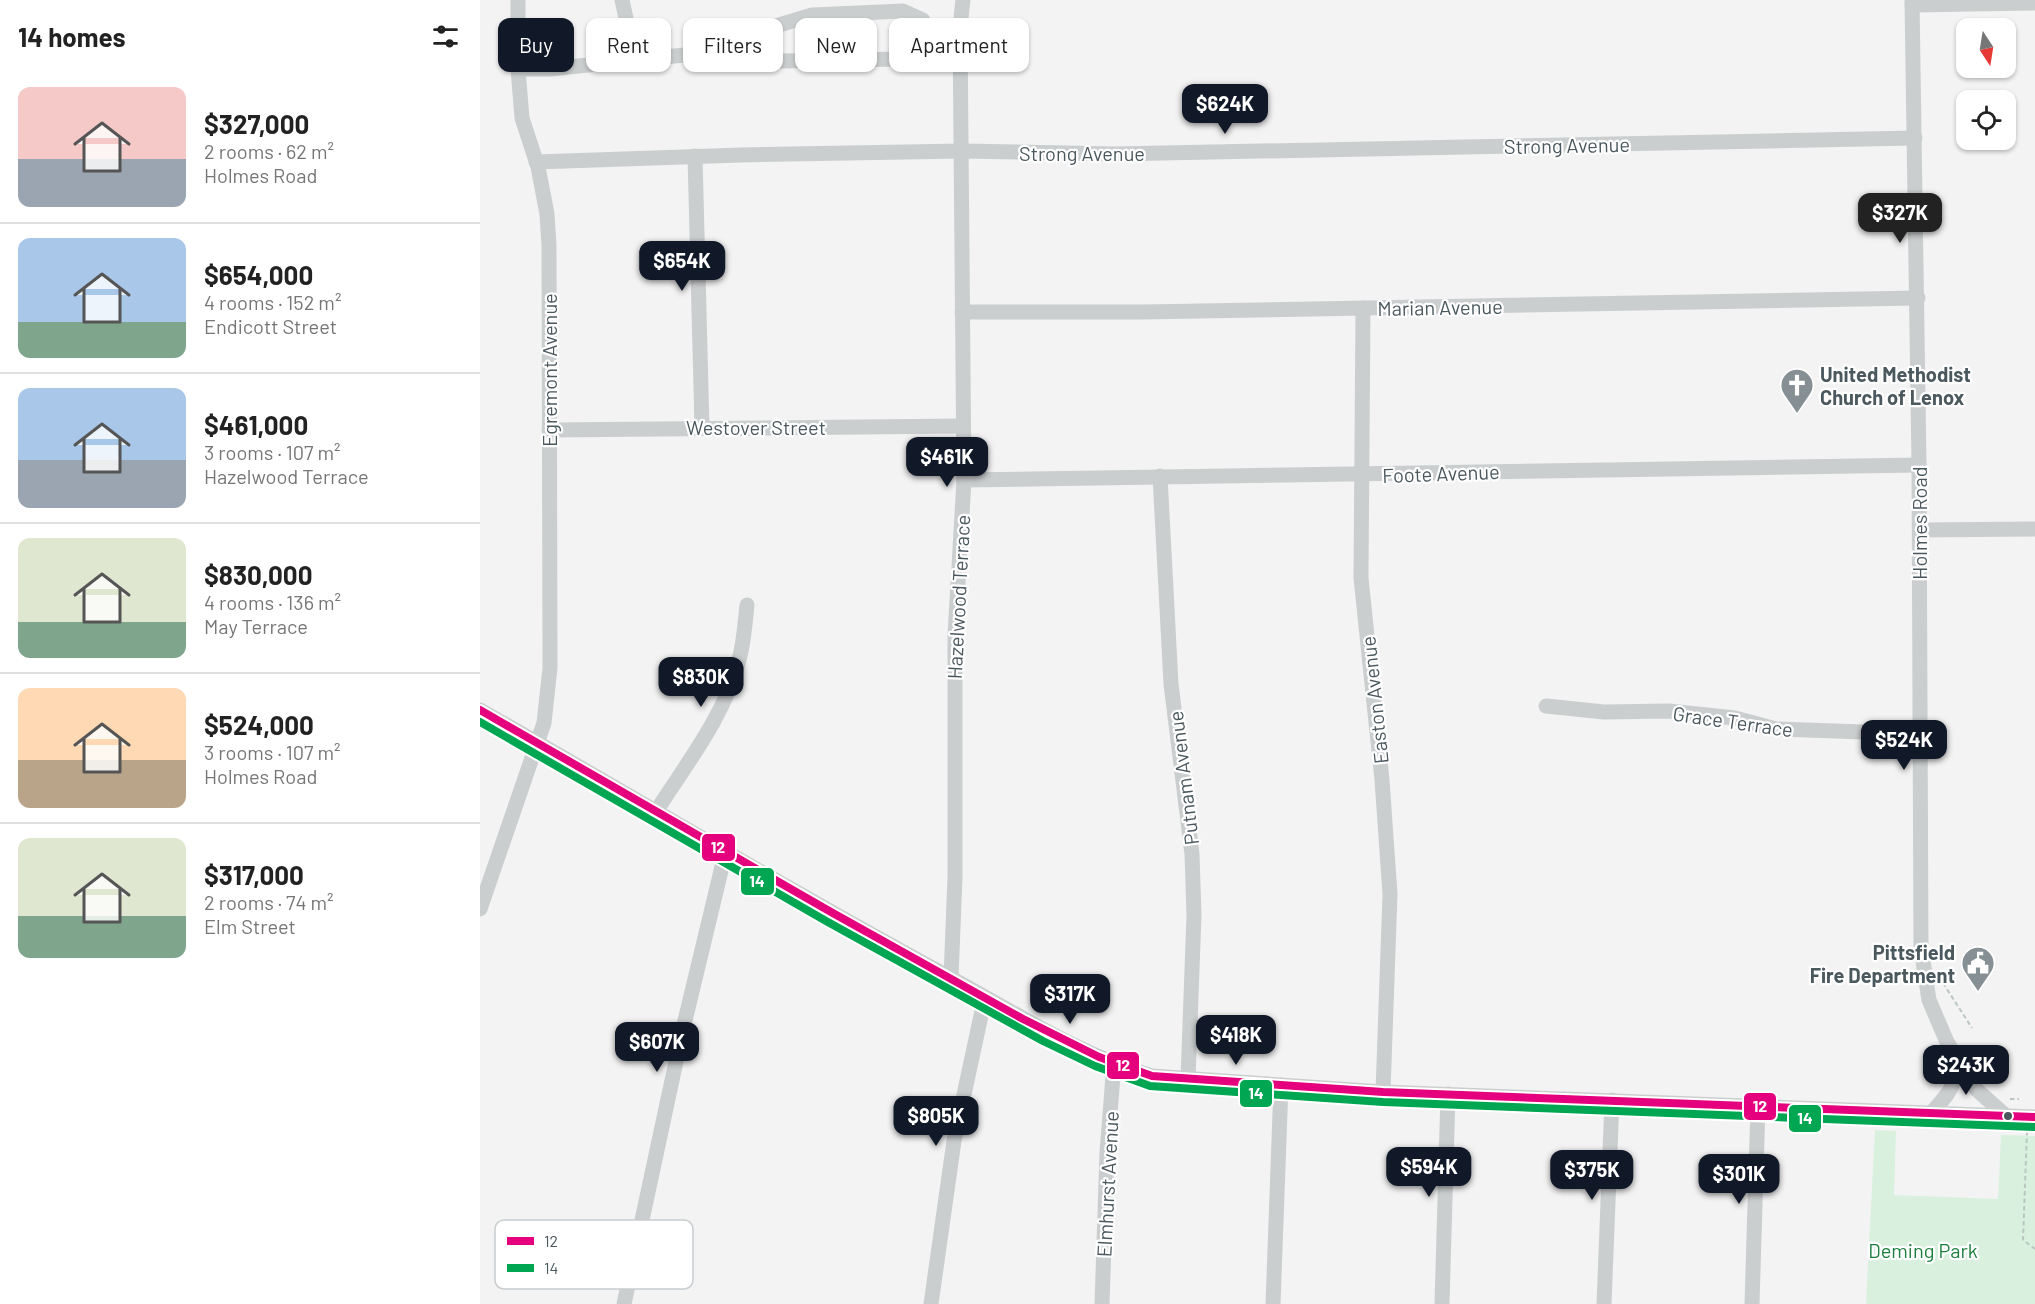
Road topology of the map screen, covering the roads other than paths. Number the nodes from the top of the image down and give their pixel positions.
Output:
1 (518, 0) edge
2 (622, 0) edge
3 (963, 0) edge
4 (1912, 3) edge
5 (2035, 3) edge
6 (518, 18) edge
7 (626, 18) edge
8 (723, 51) joint
9 (518, 72) edge
10 (1915, 138) junction
11 (963, 151) junction
12 (695, 156) junction
13 (536, 162) junction
14 (1918, 298) junction
15 (1363, 308) junction
16 (962, 312) junction
17 (963, 426) junction
18 (702, 427) junction
19 (549, 430) junction
20 (1919, 465) junction
21 (1361, 475) junction
22 (1160, 476) junction
23 (963, 480) junction
24 (2035, 529) edge
25 (1920, 530) junction
26 (747, 605) dead end
27 (1546, 706) dead end
28 (480, 710) edge
29 (1920, 734) junction
30 (535, 742) junction
31 (657, 810) junction
32 (726, 850) junction
33 (480, 909) edge
34 (951, 978) junction
35 (985, 997) junction
36 (1947, 1042) junction
37 (1113, 1063) junction
38 (1188, 1079) junction
39 (1281, 1085) junction
40 (1383, 1092) junction
41 (1448, 1094) junction
42 (1612, 1100) junction
43 (1758, 1106) junction
44 (1933, 1111) junction
45 (2005, 1115) junction
46 (2032, 1116) edge
47 (642, 1220) edge
48 (627, 1289) edge
49 (624, 1304) edge
50 (931, 1304) edge
51 (1102, 1304) edge
52 (1273, 1304) edge
53 (1442, 1304) edge
54 (1604, 1304) edge
55 (1752, 1304) edge

1 - 6 street, Egremont Avenue
2 - 7 street
3 - 11 street, Hazelwood Terrace
4 - 5 street
4 - 10 street, Holmes Road
8 - 8 street
9 - 13 street, Egremont Avenue
10 - 11 street, Strong Avenue
10 - 14 street, Holmes Road
11 - 12 street, Strong Avenue
11 - 16 street, Hazelwood Terrace
12 - 13 street, Strong Avenue
12 - 18 street
13 - 19 street, Egremont Avenue
14 - 15 street, Marian Avenue
14 - 20 street, Holmes Road
15 - 16 street, Marian Avenue
15 - 21 street, Easton Avenue
16 - 17 street, Hazelwood Terrace
17 - 18 street, Westover Street
17 - 23 street, Hazelwood Terrace
18 - 19 street, Westover Street
19 - 30 street, Egremont Avenue
20 - 21 street, Foote Avenue
20 - 25 street, Holmes Road
21 - 22 street, Foote Avenue
21 - 40 street, Easton Avenue
22 - 23 street, Foote Avenue
22 - 38 street, Putnam Avenue
23 - 34 street, Hazelwood Terrace
24 - 25 street
25 - 29 street, Holmes Road
26 - 31 street
27 - 29 street, Grace Terrace
28 - 30 street
29 - 36 street, Holmes Road
30 - 31 street
30 - 33 street, Egremont Avenue
31 - 32 street
32 - 34 street
32 - 47 street
34 - 35 street
35 - 37 street
35 - 50 street
36 - 44 street, Holmes Road
36 - 45 street, Holmes Road
37 - 38 street
37 - 51 street, Elmhurst Avenue
38 - 39 street
39 - 40 street
39 - 52 street
40 - 41 street
41 - 42 street
41 - 53 street
42 - 43 street
42 - 54 street
43 - 44 street
43 - 55 street
44 - 45 street
45 - 46 street
48 - 49 street

